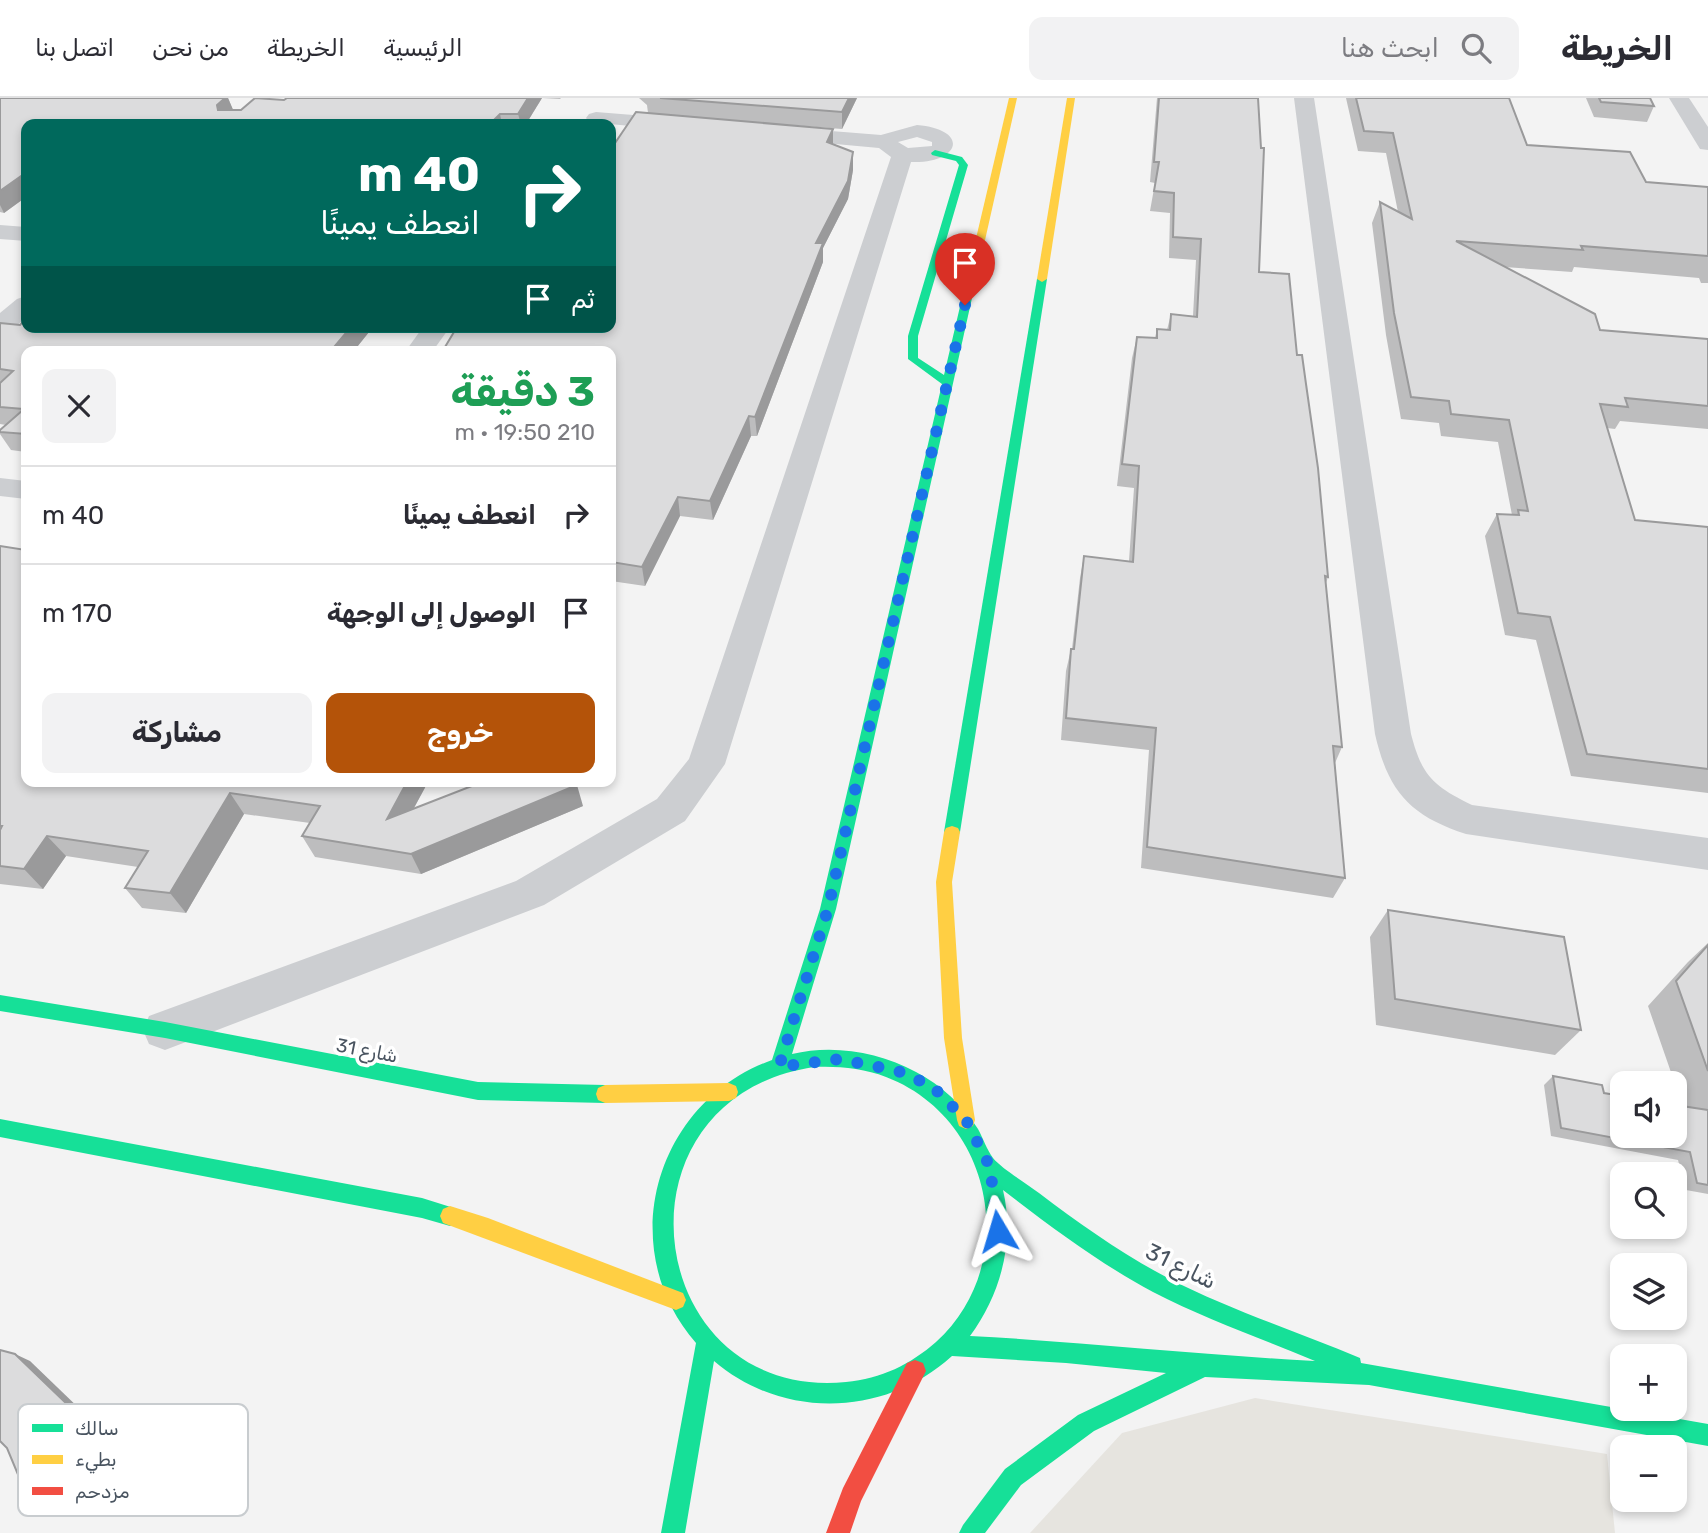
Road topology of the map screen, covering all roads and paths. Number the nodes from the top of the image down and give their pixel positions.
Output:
1 (609, 98) edge
2 (1013, 98) edge
3 (1071, 98) edge
4 (1304, 98) edge
5 (1679, 98) edge
6 (924, 109) dead end
7 (595, 119) edge
8 (616, 122) edge
9 (707, 127) edge
10 (762, 132) edge
11 (1708, 144) edge
12 (911, 145) junction
13 (0, 232) edge
14 (21, 234) edge
15 (21, 308) edge
16 (0, 327) edge
17 (948, 383) junction
18 (0, 487) edge
19 (21, 489) edge
20 (1708, 853) edge
21 (0, 1003) edge
22 (165, 1030) junction
23 (779, 1067) junction
24 (729, 1092) junction
25 (966, 1120) junction
26 (0, 1128) edge
27 (990, 1167) junction
28 (676, 1300) junction
29 (706, 1344) junction
30 (948, 1345) junction
31 (1204, 1366) junction
32 (915, 1371) junction
33 (1369, 1374) junction
34 (1708, 1435) edge
35 (673, 1533) edge
36 (838, 1533) edge
37 (971, 1533) edge

1 - 7 street
2 - 17 main road
3 - 25 main road
4 - 20 street
5 - 11 street
6 - 12 street
8 - 9 street
10 - 12 street
12 - 17 main road
12 - 22 street
13 - 14 street
15 - 16 street
17 - 23 main road
18 - 19 street
21 - 22 main road, شارع 31
22 - 24 main road, شارع 31
23 - 24 main road
23 - 25 main road
24 - 28 main road
25 - 27 main road
26 - 28 main road
27 - 30 main road
27 - 33 main road, شارع 31
28 - 29 main road
29 - 32 main road
29 - 35 main road
30 - 31 main road, شارع 31
30 - 32 main road
31 - 33 main road, شارع 31
31 - 37 main road
32 - 36 main road
33 - 34 main road, شارع 31

